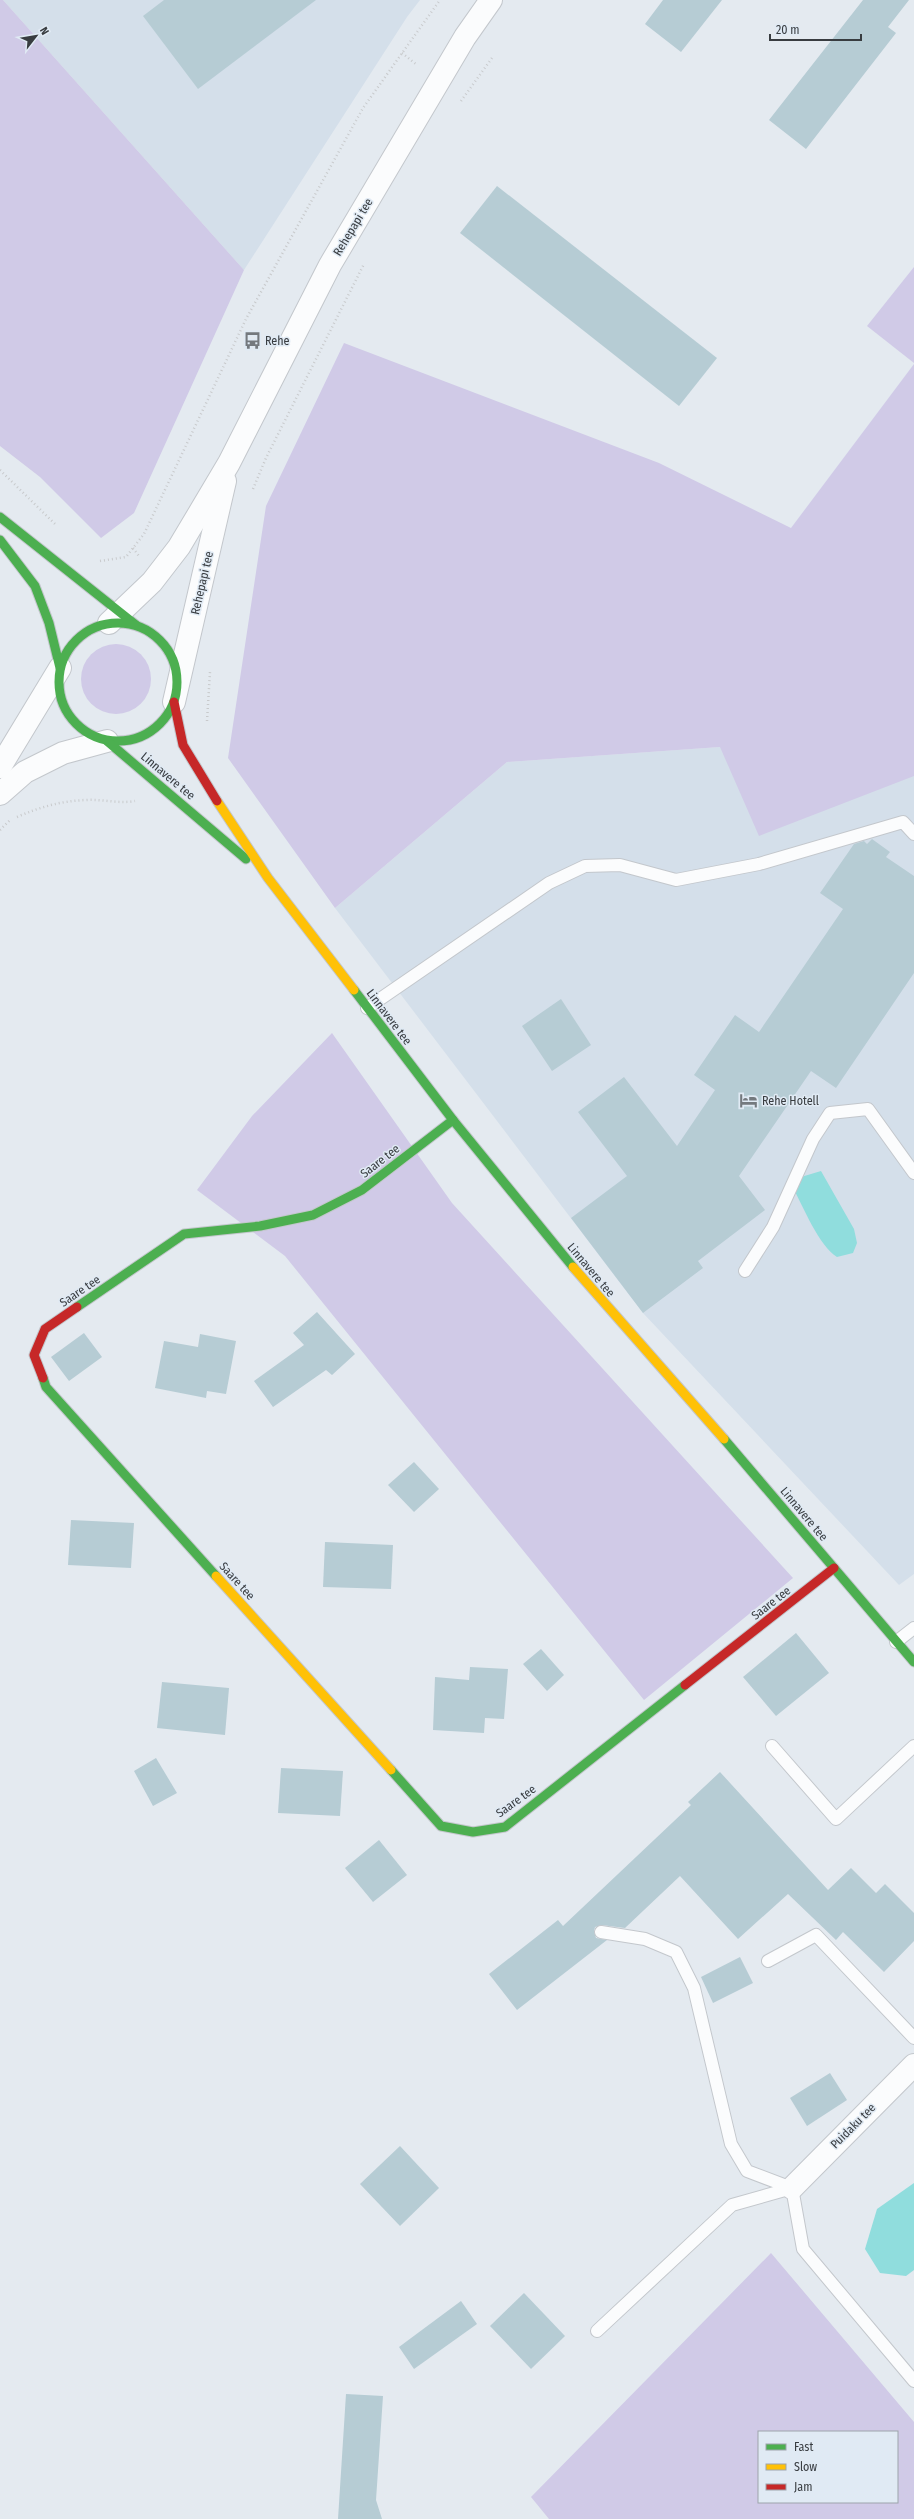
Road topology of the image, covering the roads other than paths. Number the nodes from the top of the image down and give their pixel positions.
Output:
1 (491, 0) edge
2 (229, 463) junction
3 (0, 517) edge
4 (0, 540) edge
5 (122, 620) junction
6 (60, 668) junction
7 (174, 702) junction
8 (106, 741) junction
9 (0, 767) edge
10 (0, 794) edge
11 (914, 834) edge
12 (268, 878) junction
13 (368, 1008) junction
14 (453, 1120) junction
15 (914, 1173) edge
16 (745, 1271) dead end
17 (834, 1568) junction
18 (914, 1628) edge
19 (896, 1642) junction
20 (914, 1662) edge
21 (772, 1746) dead end
22 (914, 1746) edge
23 (601, 1932) dead end
24 (768, 1960) dead end
25 (914, 2038) edge
26 (914, 2065) edge
27 (792, 2188) junction
28 (597, 2331) dead end
29 (914, 2381) edge

1 - 2 street, Rehepapi tee
2 - 5 street, Rehepapi tee
2 - 7 street, Rehepapi tee
3 - 5 street, Linnavere tee
4 - 6 street, Linnavere tee
5 - 6 street, Linnavere tee
5 - 7 street, Linnavere tee
6 - 8 street, Linnavere tee
6 - 9 street
7 - 8 street, Linnavere tee
7 - 12 street, Linnavere tee
8 - 10 street
8 - 12 street, Linnavere tee
11 - 13 lane
12 - 13 street, Linnavere tee
13 - 14 street, Linnavere tee
14 - 17 street, Linnavere tee
14 - 17 street, Saare tee
15 - 16 lane
17 - 19 street, Linnavere tee
18 - 19 lane
19 - 20 street, Linnavere tee
21 - 22 lane
23 - 27 lane
24 - 25 lane
26 - 27 street, Puidaku tee
27 - 28 lane
27 - 29 lane

